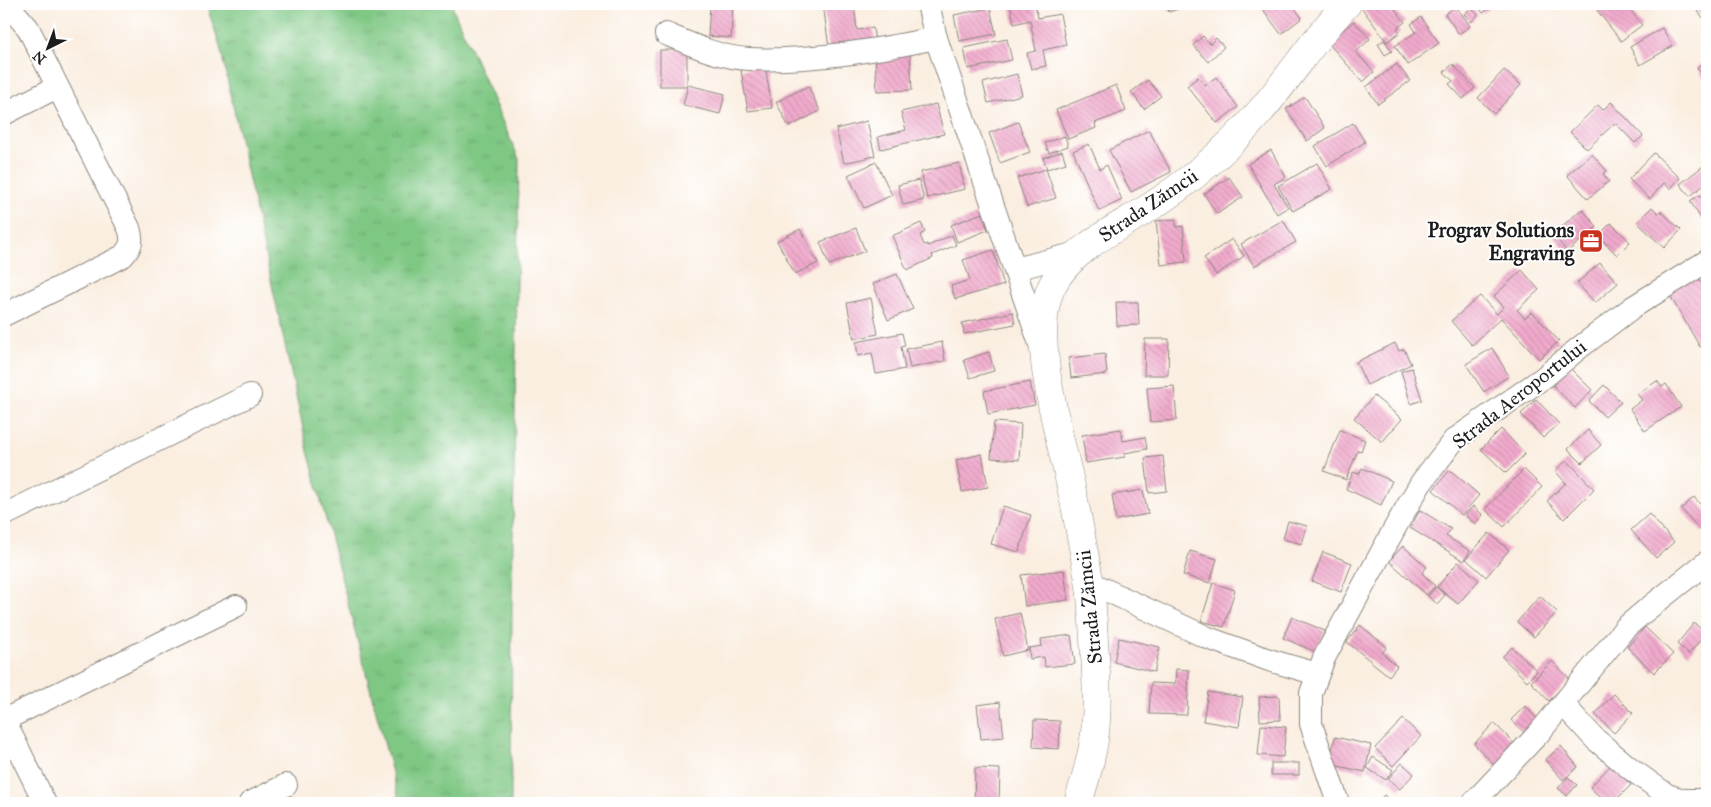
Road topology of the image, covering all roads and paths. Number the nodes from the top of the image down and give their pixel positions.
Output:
1 (7, 4) edge
2 (928, 4) edge
3 (1347, 4) edge
4 (666, 34) dead end
5 (936, 38) junction
6 (57, 87) junction
7 (4, 114) edge
8 (1081, 252) junction
9 (1707, 261) edge
10 (1015, 269) junction
11 (4, 315) edge
12 (1043, 353) junction
13 (250, 395) dead end
14 (4, 515) edge
15 (1707, 562) edge
16 (1089, 582) junction
17 (236, 606) dead end
18 (1317, 674) junction
19 (1563, 704) junction
20 (286, 785) dead end
21 (1707, 800) edge
22 (46, 803) edge
23 (250, 803) edge
24 (1078, 803) edge
25 (1338, 803) edge
26 (1473, 803) edge

1 - 6 street
2 - 5 street, Strada Zămcii
3 - 8 main road, Strada Zămcii
4 - 5 street
5 - 10 street, Strada Zămcii
6 - 7 street
6 - 11 street
8 - 10 street
8 - 12 main road, Strada Zămcii
9 - 18 street, Strada Aeroportului
10 - 12 street, Strada Zămcii
12 - 16 main road, Strada Zămcii
13 - 14 street
15 - 19 street
16 - 18 street
16 - 24 main road, Strada Zămcii
17 - 22 street
18 - 25 street, Strada Aeroportului
19 - 21 street
19 - 26 street
20 - 23 street

